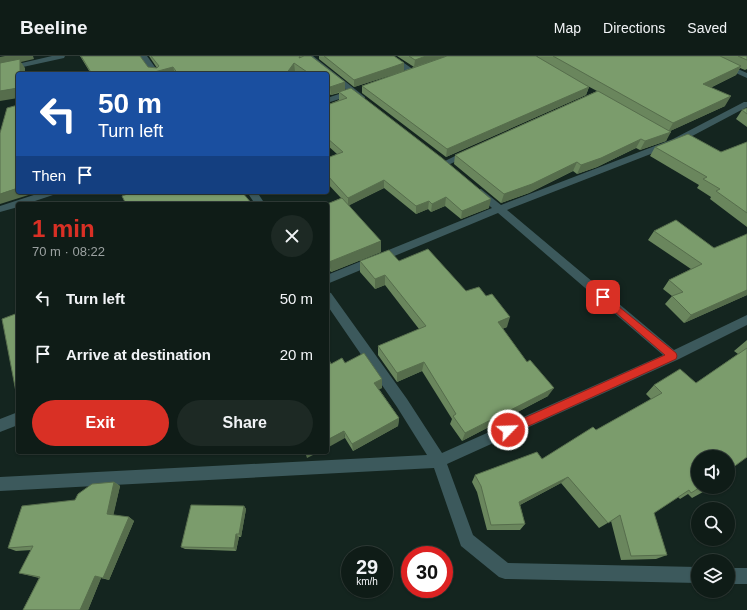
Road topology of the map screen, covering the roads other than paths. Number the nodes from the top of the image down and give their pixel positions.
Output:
1 (62, 56) edge
2 (143, 56) edge
3 (308, 56) edge
4 (389, 56) edge
5 (702, 56) edge
6 (0, 70) edge
7 (155, 72) edge
8 (412, 72) edge
9 (747, 76) edge
10 (357, 91) junction
11 (329, 100) edge
12 (747, 104) edge
13 (371, 106) edge
14 (481, 147) edge
15 (445, 163) edge
16 (469, 183) edge
17 (47, 194) edge
18 (22, 202) edge
19 (16, 204) edge
20 (0, 209) edge
21 (500, 209) junction
22 (329, 279) edge
23 (329, 299) edge
24 (747, 320) edge
25 (672, 356) junction
26 (16, 419) edge
27 (0, 426) edge
28 (439, 461) junction
29 (0, 484) edge
30 (691, 575) edge
31 (735, 576) edge
32 (747, 576) edge

1 - 6 street
2 - 7 street
3 - 10 street
4 - 8 street
5 - 9 street
10 - 11 street
10 - 13 street
12 - 21 street
14 - 15 street
16 - 21 street
17 - 18 street
19 - 20 street
21 - 22 street
21 - 25 street
23 - 28 street
24 - 25 street
25 - 28 street
26 - 27 street
28 - 29 street
28 - 30 street
31 - 32 street

